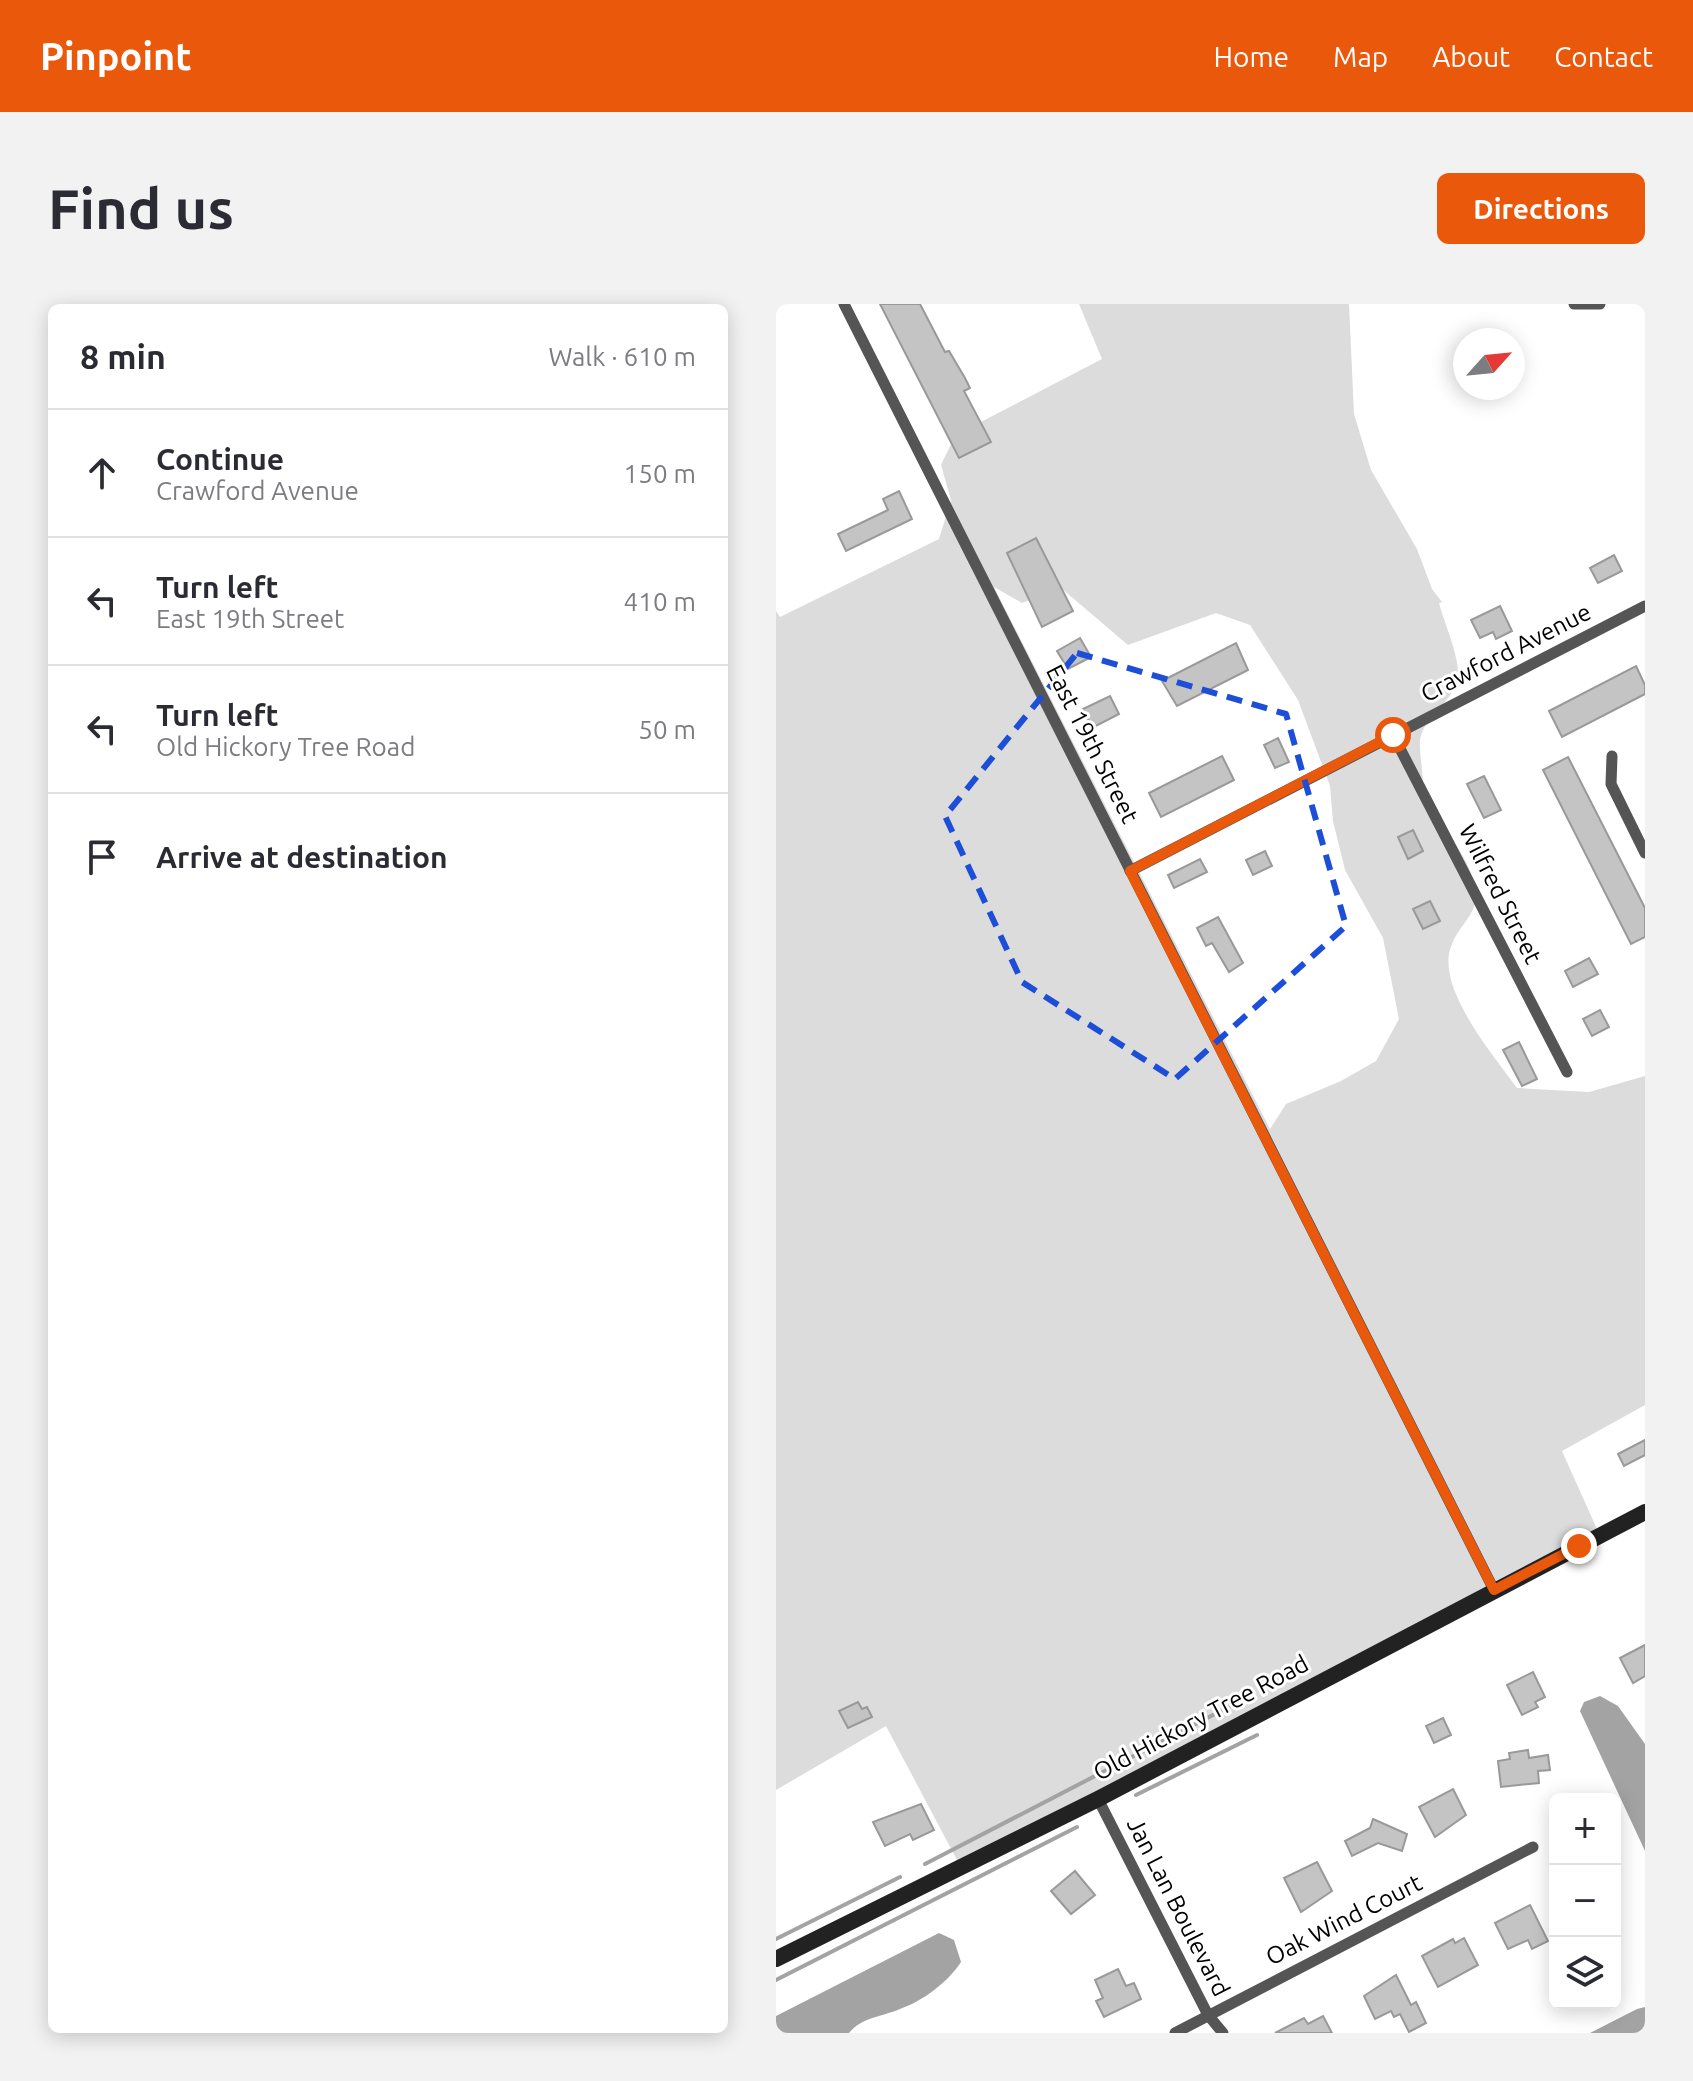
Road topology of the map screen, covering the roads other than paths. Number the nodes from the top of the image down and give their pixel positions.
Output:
1 (844, 304) edge
2 (1574, 304) edge
3 (1600, 304) edge
4 (1645, 606) edge
5 (1393, 735) junction
6 (1612, 756) dead end
7 (1645, 853) edge
8 (1130, 871) junction
9 (1567, 1072) dead end
10 (1645, 1512) edge
11 (1494, 1590) junction
12 (1098, 1799) junction
13 (1533, 1847) dead end
14 (776, 1959) edge
15 (1208, 2015) junction
16 (1175, 2033) edge
17 (1223, 2033) edge

1 - 8 street, East 19th Street
2 - 3 street
4 - 5 street, Crawford Avenue
5 - 8 street, Crawford Avenue
5 - 9 street, Wilfred Street
6 - 7 street
8 - 11 street, East 19th Street
10 - 11 street, Old Hickory Tree Road
11 - 12 street, Old Hickory Tree Road
12 - 14 street, Old Hickory Tree Road
12 - 15 street, Jan Lan Boulevard
13 - 15 street, Oak Wind Court
15 - 16 street, Oak Wind Court
15 - 17 street, Jan Lan Boulevard

